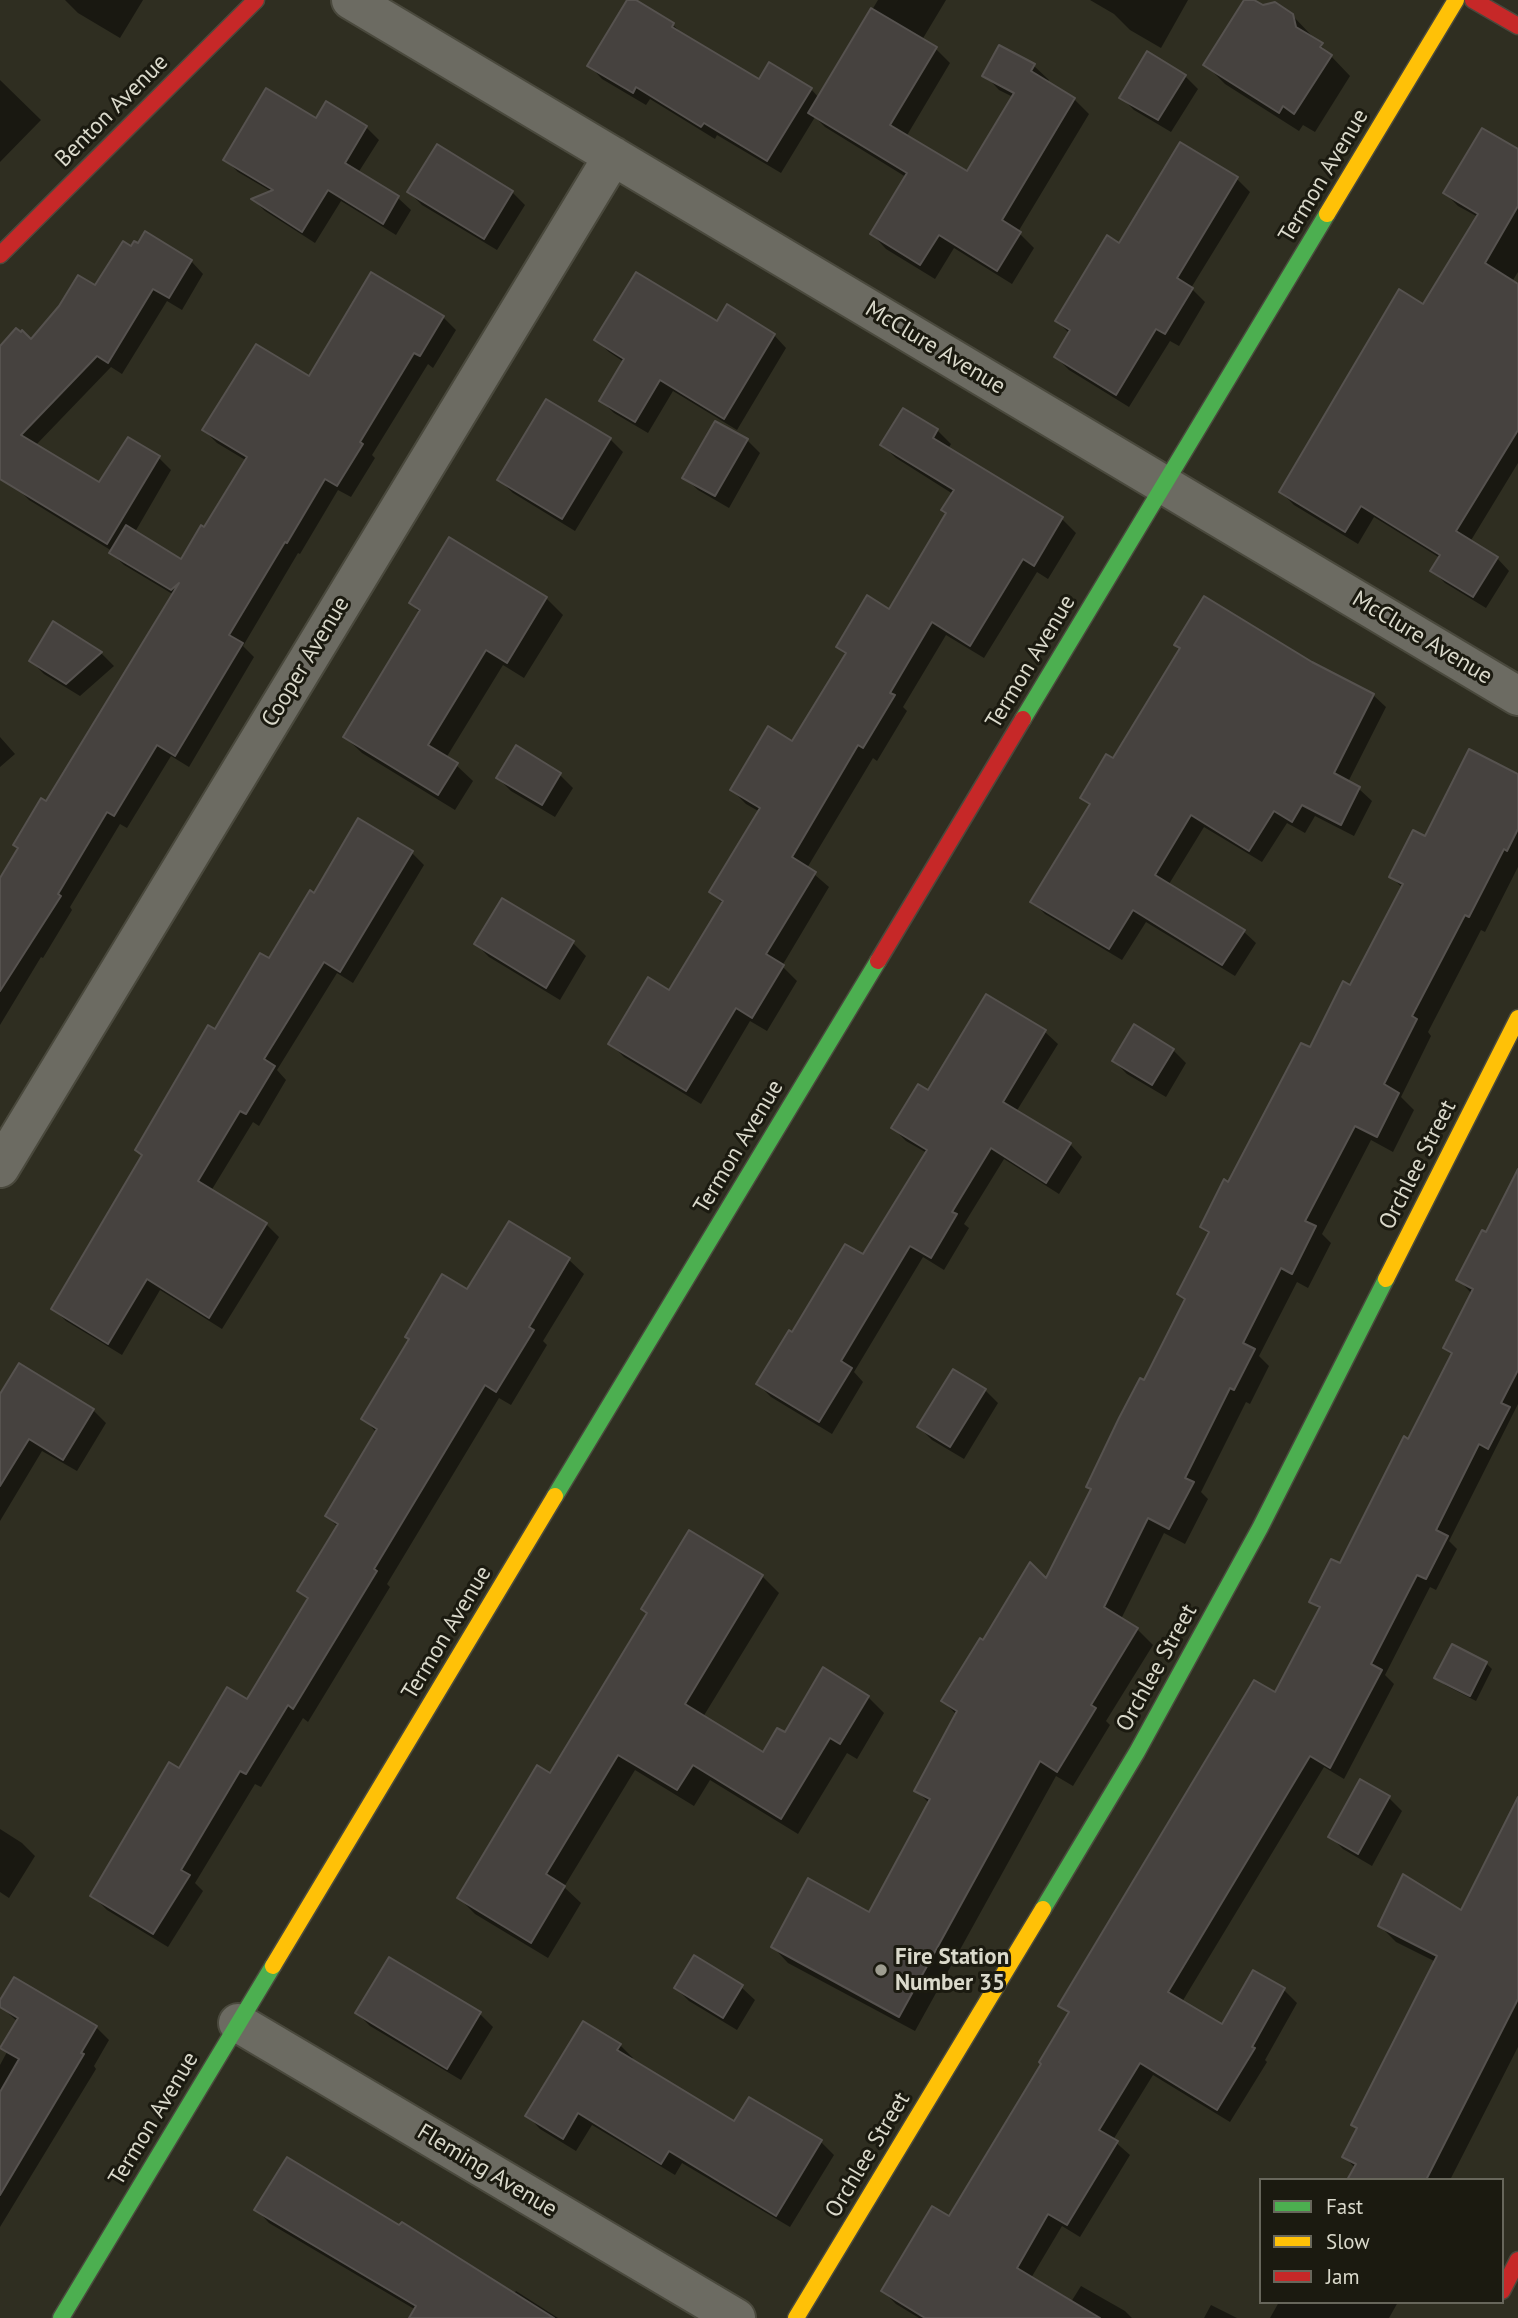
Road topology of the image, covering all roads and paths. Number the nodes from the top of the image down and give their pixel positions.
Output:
1 (257, 0) edge
2 (351, 0) edge
3 (1456, 0) edge
4 (1473, 0) edge
5 (1518, 26) edge
6 (612, 156) junction
7 (0, 255) edge
8 (1164, 485) junction
9 (1518, 696) edge
10 (1518, 1018) edge
11 (0, 1168) edge
12 (238, 2023) junction
13 (1518, 2260) edge
14 (1504, 2287) edge
15 (61, 2318) edge
16 (736, 2318) edge
17 (796, 2318) edge

1 - 7 street, Benton Avenue
2 - 6 street, McClure Avenue
3 - 8 street, Termon Avenue
4 - 5 street
6 - 8 street, McClure Avenue
6 - 11 street, Cooper Avenue
8 - 9 street, McClure Avenue
8 - 12 street, Termon Avenue
10 - 17 street, Orchlee Street
12 - 15 street, Termon Avenue
12 - 16 street, Fleming Avenue
13 - 14 street

